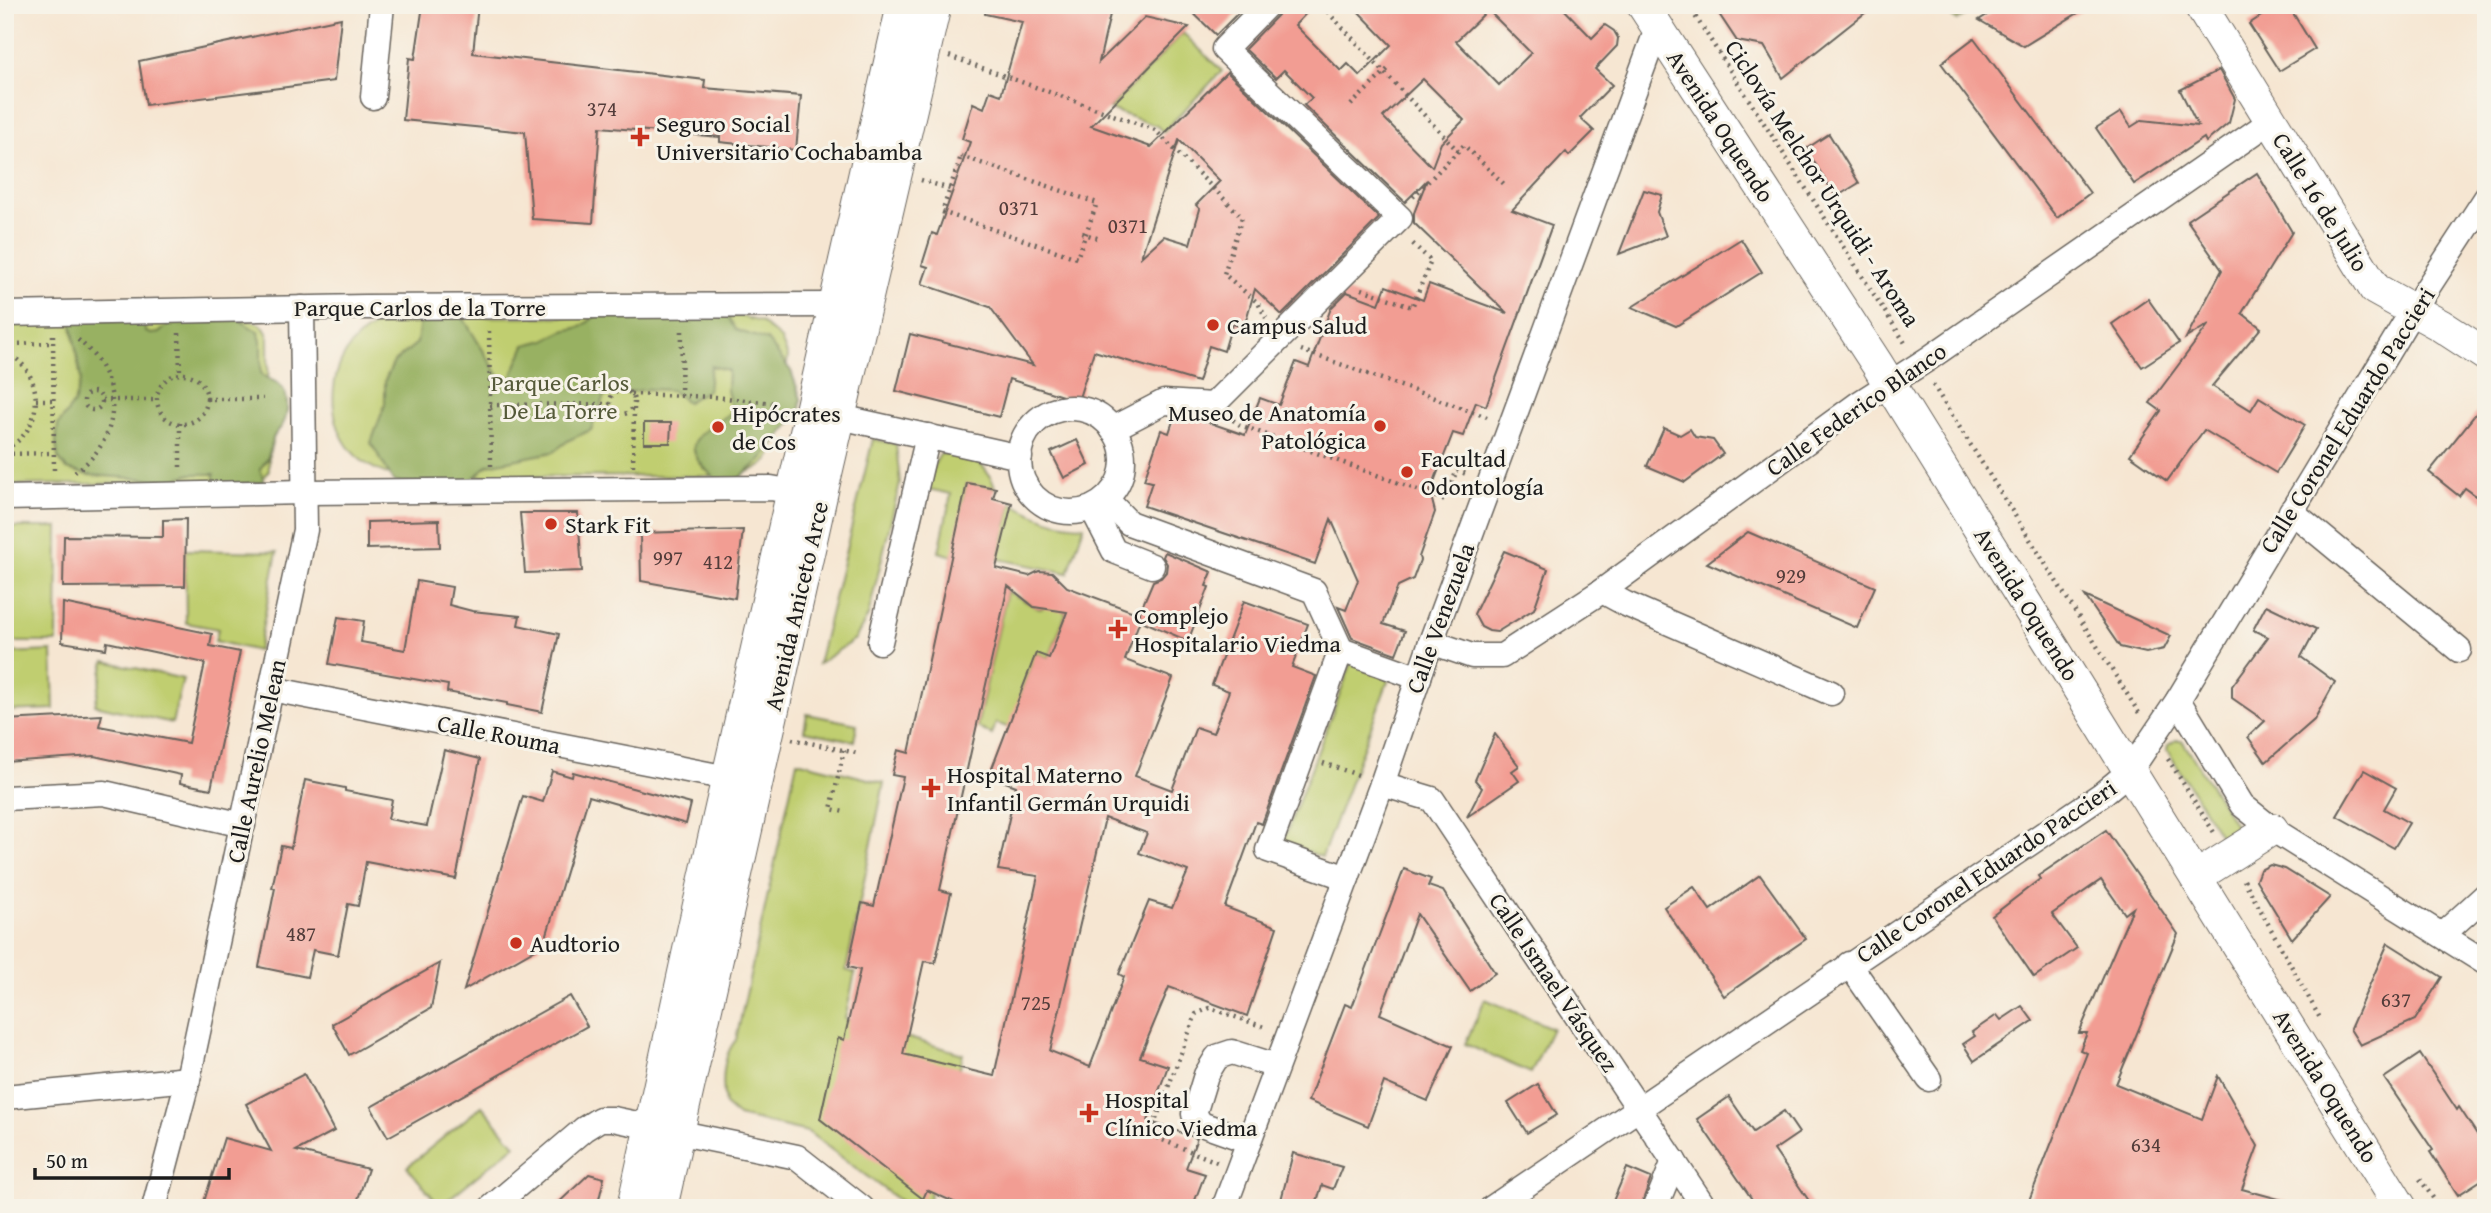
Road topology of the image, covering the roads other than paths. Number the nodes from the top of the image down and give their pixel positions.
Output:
1 (382, 5) edge
2 (903, 5) edge
3 (935, 5) edge
4 (1267, 5) edge
5 (2200, 5) edge
6 (1650, 17) edge
7 (373, 97) dead end
8 (2271, 121) junction
9 (2486, 198) edge
10 (836, 305) junction
11 (302, 308) junction
12 (2413, 310) junction
13 (5, 314) edge
14 (2486, 355) edge
15 (1889, 384) junction
16 (840, 417) junction
17 (1112, 429) junction
18 (929, 436) junction
19 (1020, 457) junction
20 (306, 492) junction
21 (794, 492) junction
22 (5, 498) edge
23 (1099, 503) junction
24 (2291, 511) junction
25 (1152, 566) dead end
26 (1602, 591) junction
27 (880, 642) dead end
28 (1431, 642) junction
29 (1340, 650) junction
30 (2459, 650) dead end
31 (1419, 678) junction
32 (271, 689) junction
33 (1831, 693) dead end
34 (2178, 700) junction
35 (2130, 771) junction
36 (728, 778) junction
37 (1382, 784) junction
38 (5, 798) edge
39 (243, 825) junction
40 (2272, 829) junction
41 (2196, 877) junction
42 (1346, 878) junction
43 (2486, 895) edge
44 (2442, 935) junction
45 (2486, 963) edge
46 (1849, 964) junction
47 (1276, 1066) junction
48 (188, 1079) junction
49 (1929, 1079) dead end
50 (5, 1097) edge
51 (1638, 1108) junction
52 (664, 1130) junction
53 (1248, 1140) junction
54 (1674, 1161) junction
55 (154, 1208) edge
56 (491, 1208) edge
57 (633, 1208) edge
58 (661, 1208) edge
59 (862, 1208) edge
60 (1224, 1208) edge
61 (1492, 1208) edge
62 (1655, 1208) edge
63 (1705, 1208) edge
64 (2401, 1208) edge

1 - 7 street
2 - 10 main road, Avenida Aniceto Arce
3 - 16 main road, Avenida Aniceto Arce
4 - 17 street
5 - 8 main road, Calle 16 de Julio
6 - 15 main road, Avenida Oquendo
6 - 28 street, Calle Venezuela
8 - 12 main road, Calle 16 de Julio
8 - 15 street, Calle Federico Blanco
9 - 12 street, Calle Coronel Eduardo Paccieri
10 - 11 street, Parque Carlos de la Torre
10 - 21 main road, Avenida Aniceto Arce
11 - 13 street, Parque Carlos de la Torre
11 - 20 street, Calle Aurelio Melean
12 - 14 main road, Calle 16 de Julio
12 - 24 street, Calle Coronel Eduardo Paccieri
15 - 26 street, Calle Federico Blanco
15 - 35 main road, Avenida Oquendo
16 - 18 street
16 - 52 main road, Avenida Aniceto Arce
17 - 19 street
17 - 23 street
18 - 19 street
18 - 27 street
19 - 23 street
20 - 21 street
20 - 22 street
20 - 32 street, Calle Aurelio Melean
21 - 36 main road, Avenida Aniceto Arce
23 - 25 street
23 - 29 street
24 - 30 street
24 - 34 street, Calle Coronel Eduardo Paccieri
26 - 28 street, Calle Federico Blanco
26 - 33 street
28 - 31 street, Calle Venezuela
29 - 31 street
29 - 42 street
31 - 37 street, Calle Venezuela
32 - 36 street, Calle Rouma
32 - 39 street, Calle Aurelio Melean
34 - 35 street, Calle Coronel Eduardo Paccieri
34 - 40 street
35 - 41 main road, Avenida Oquendo
35 - 46 street, Calle Coronel Eduardo Paccieri
36 - 52 main road, Avenida Aniceto Arce
37 - 42 street, Calle Venezuela
37 - 51 street, Calle Ismael Vásquez
38 - 39 street
39 - 48 street, Calle Aurelio Melean
40 - 41 main road
40 - 44 street
41 - 64 main road, Avenida Oquendo
42 - 47 street, Calle Venezuela
43 - 44 street
44 - 45 street
46 - 49 street
46 - 51 street, Calle Coronel Eduardo Paccieri
47 - 53 street, Calle Venezuela
47 - 53 street
48 - 50 street
48 - 55 street, Calle Aurelio Melean
51 - 54 street, Calle Ismael Vásquez
51 - 61 street, Calle Coronel Eduardo Paccieri
52 - 56 street
52 - 57 main road, Avenida Aniceto Arce
52 - 58 main road, Avenida Aniceto Arce
52 - 59 street
53 - 60 street, Calle Venezuela
54 - 62 street
54 - 63 street, Calle Ismael Vásquez

